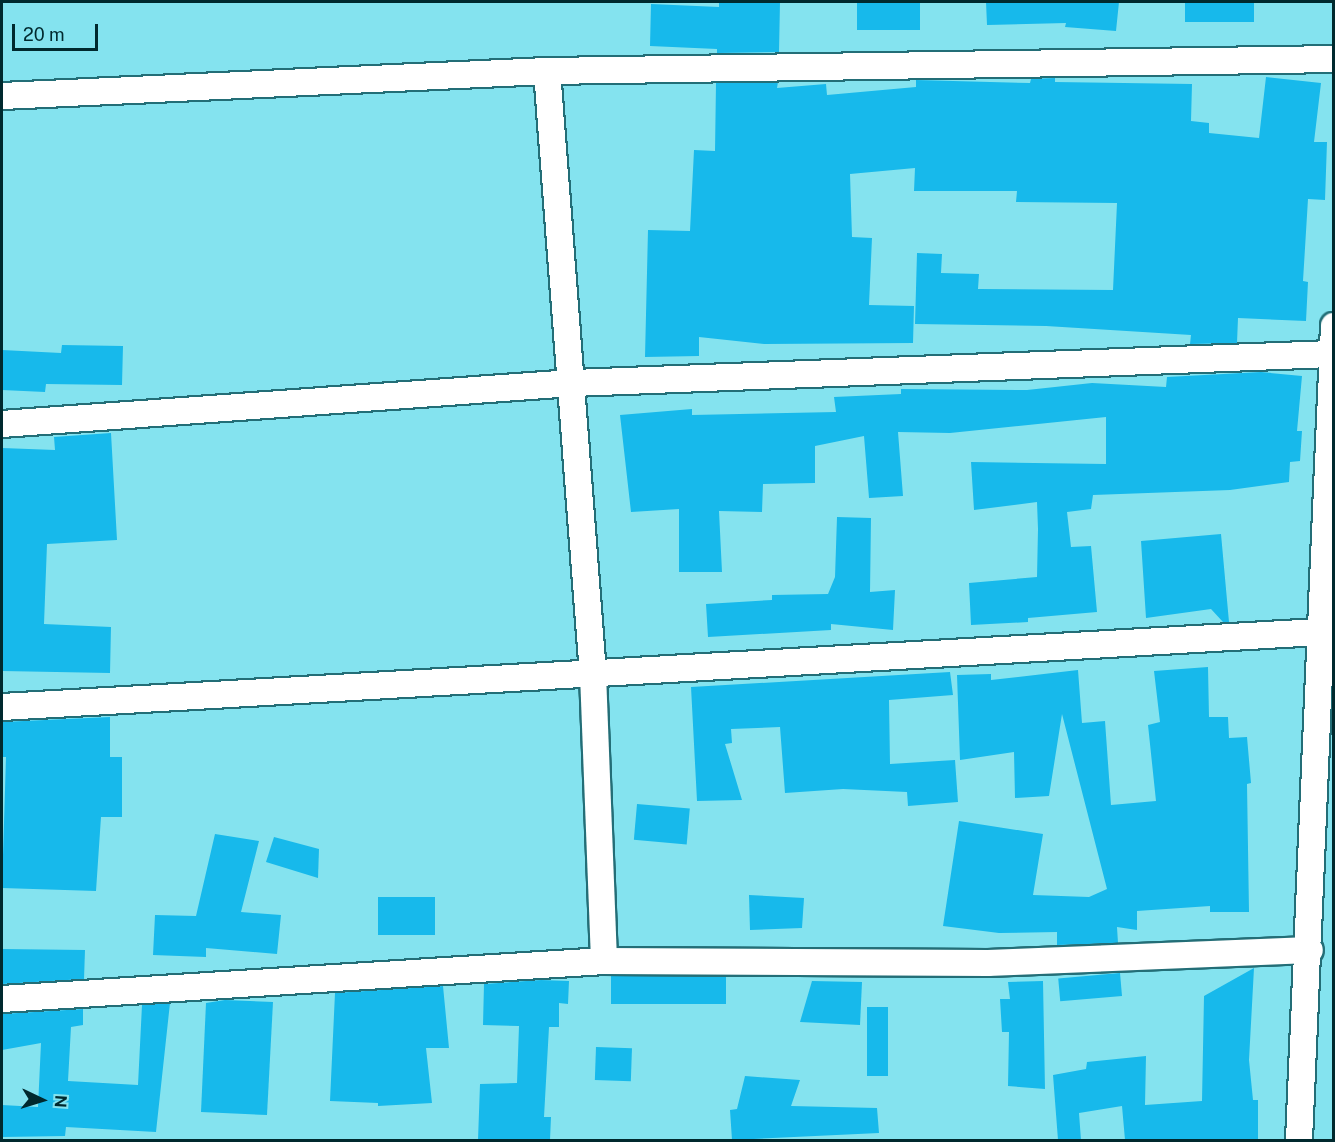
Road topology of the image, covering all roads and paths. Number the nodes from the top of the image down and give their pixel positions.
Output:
1 (1334, 59) edge
2 (547, 71) junction
3 (2, 96) edge
4 (1334, 326) edge
5 (1331, 354) junction
6 (573, 383) junction
7 (2, 424) edge
8 (1320, 632) junction
9 (593, 674) junction
10 (2, 707) edge
11 (1310, 950) junction
12 (604, 961) junction
13 (2, 999) edge
14 (1299, 1140) edge

1 - 2 street
2 - 3 street
2 - 6 street
4 - 5 street
5 - 6 street
5 - 8 street
6 - 7 street
6 - 9 street
8 - 9 street
8 - 11 street
9 - 10 street
9 - 12 street
11 - 12 street
11 - 14 street
12 - 13 street

